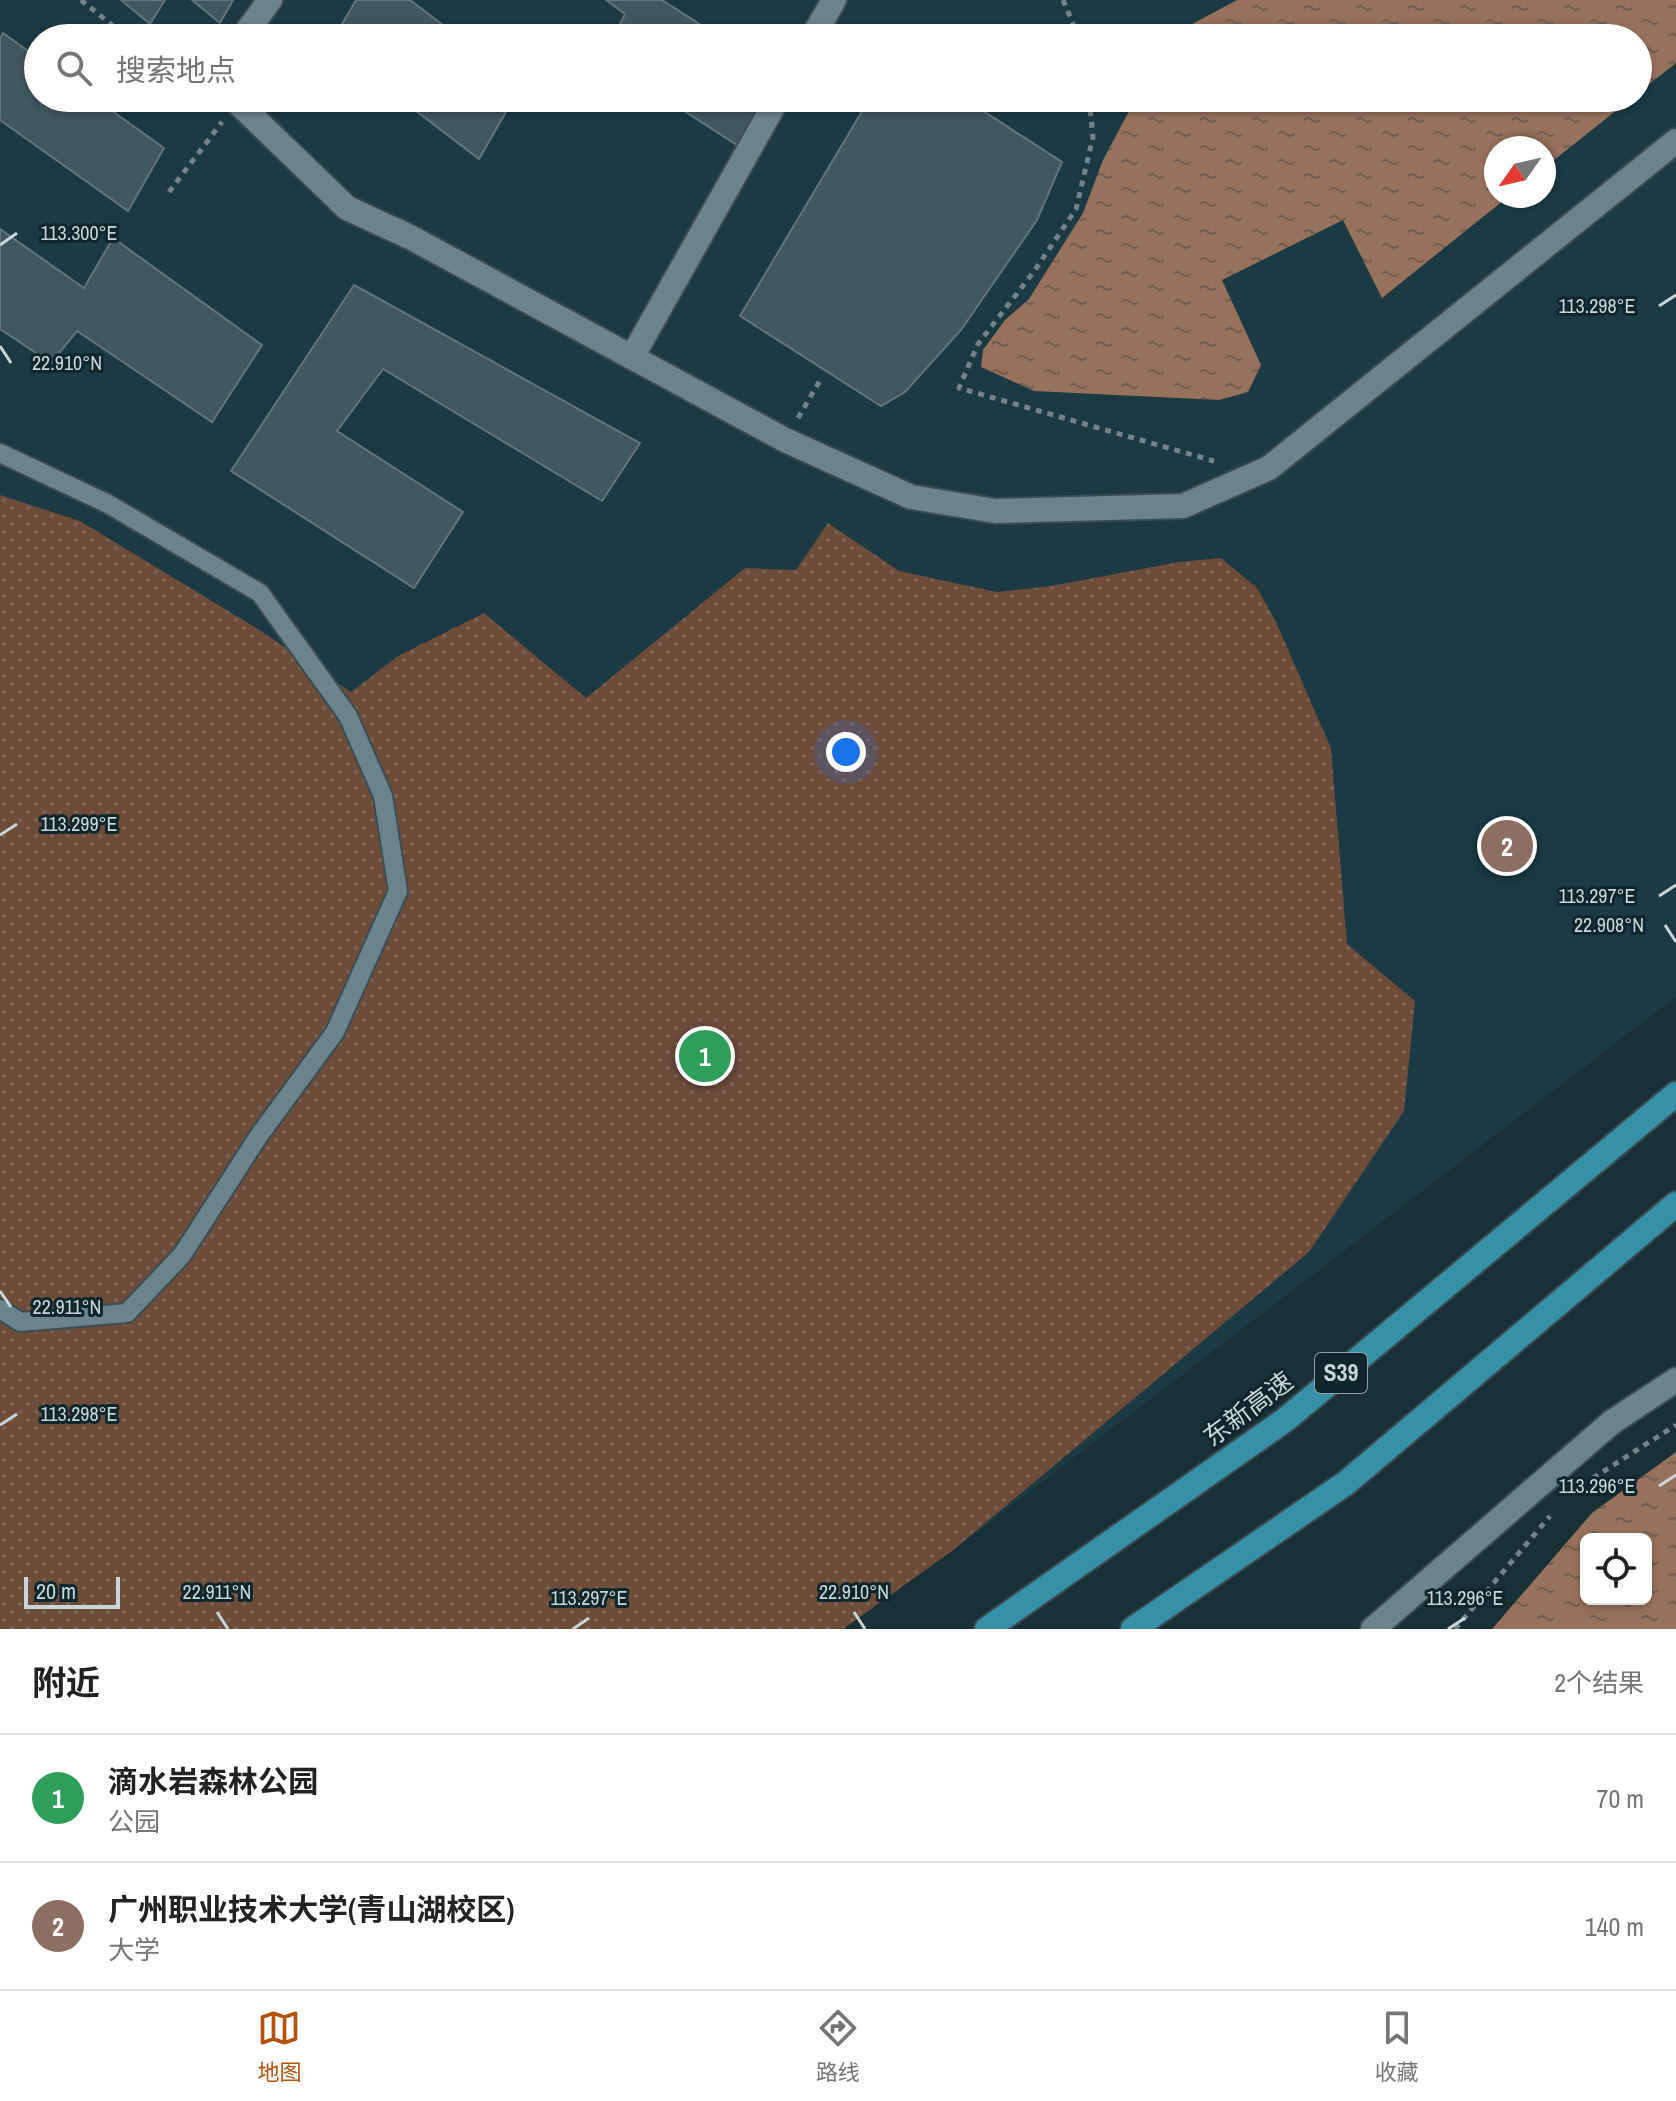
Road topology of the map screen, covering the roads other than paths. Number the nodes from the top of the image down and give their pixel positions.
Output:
1 (270, 0) edge
2 (834, 0) edge
3 (252, 24) edge
4 (820, 24) edge
5 (247, 112) edge
6 (770, 112) edge
7 (1676, 141) edge
8 (632, 357) junction
9 (0, 453) edge
10 (1676, 1094) edge
11 (1676, 1204) edge
12 (0, 1309) edge
13 (1676, 1380) edge
14 (987, 1629) edge
15 (1133, 1629) edge
16 (1373, 1629) edge

1 - 3 street
2 - 4 street
5 - 8 street
6 - 8 street
7 - 8 street
9 - 12 lane
10 - 14 highway, 东新高速 / S39
11 - 15 highway
13 - 16 street

